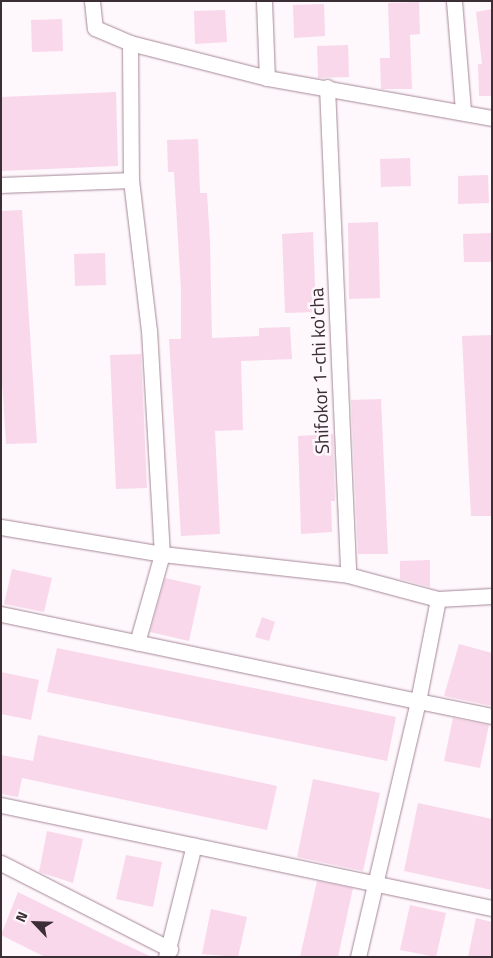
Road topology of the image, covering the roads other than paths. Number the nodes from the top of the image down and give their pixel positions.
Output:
1 (92, 1) edge
2 (264, 1) edge
3 (454, 1) edge
4 (130, 43) junction
5 (267, 78) junction
6 (327, 87) junction
7 (463, 111) junction
8 (492, 118) edge
9 (131, 180) junction
10 (1, 185) edge
11 (1, 527) edge
12 (162, 554) junction
13 (348, 575) junction
14 (492, 596) edge
15 (431, 598) junction
16 (1, 614) edge
17 (137, 644) junction
18 (418, 701) junction
19 (492, 716) edge
20 (1, 805) edge
21 (194, 845) junction
22 (1, 863) edge
23 (377, 885) junction
24 (492, 908) edge
25 (168, 953) edge
26 (358, 957) edge

1 - 4 street
2 - 5 street
3 - 7 street
4 - 5 street
4 - 9 street
5 - 6 street
6 - 7 street
6 - 13 street, Shifokor 1-chi ko'cha
7 - 8 street
9 - 10 street
9 - 12 street
11 - 12 street
12 - 13 street
12 - 17 street
13 - 15 street
14 - 15 street
15 - 18 street
16 - 17 street
17 - 18 street
18 - 19 street
18 - 23 street
20 - 21 street
21 - 23 street
21 - 25 street
22 - 25 street
23 - 24 street
23 - 26 street

